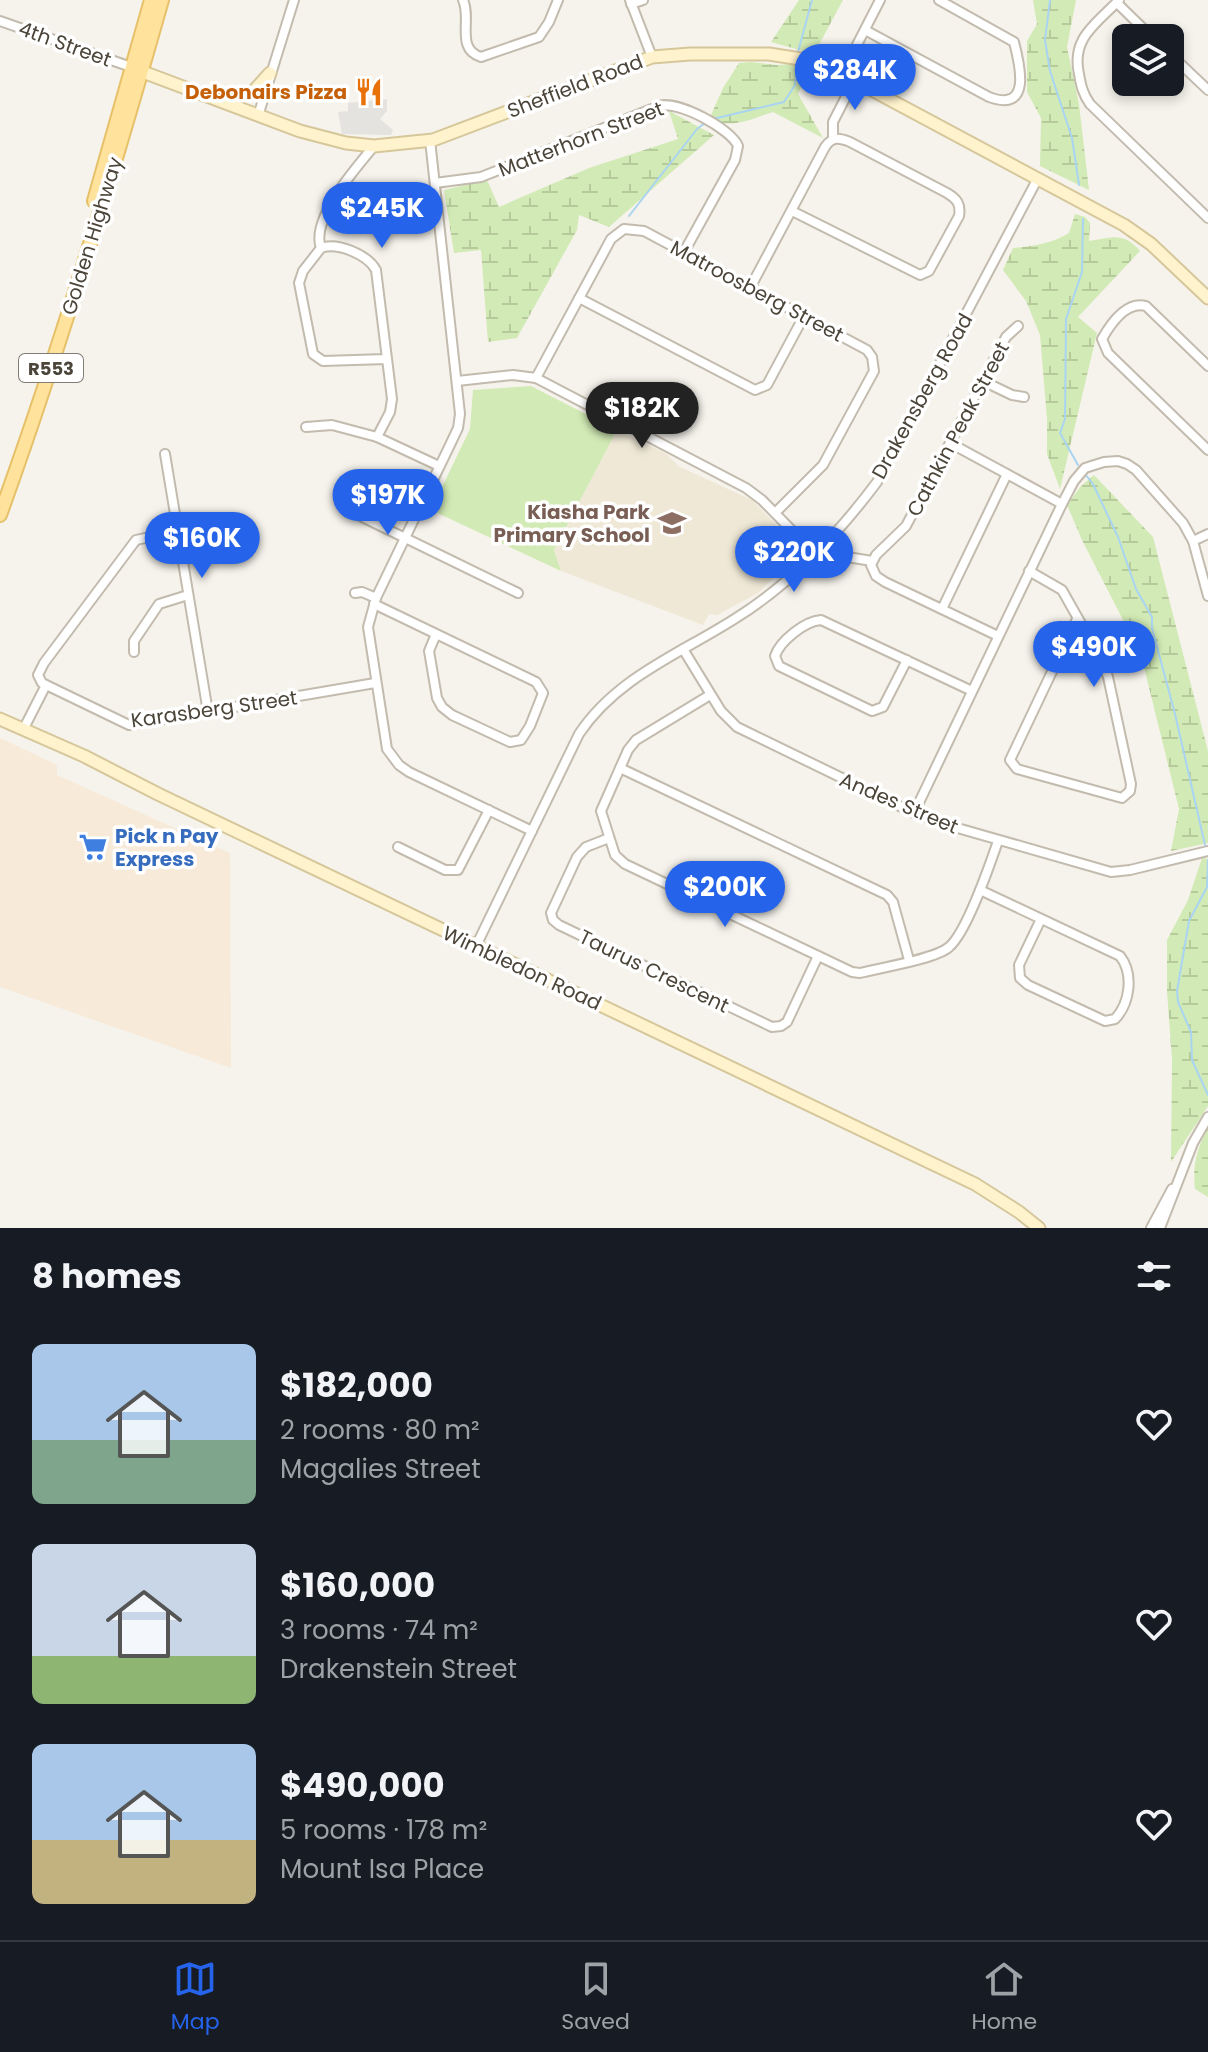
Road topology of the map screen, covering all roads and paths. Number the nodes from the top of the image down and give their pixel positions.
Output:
1 (151, 0) edge
2 (162, 0) edge
3 (294, 0) edge
4 (463, 0) edge
5 (558, 0) edge
6 (643, 0) edge
7 (880, 0) edge
8 (945, 1) edge
9 (1118, 1) edge
10 (631, 2) edge
11 (0, 21) edge
12 (1140, 24) edge
13 (865, 30) junction
14 (652, 57) junction
15 (1184, 67) edge
16 (137, 69) junction
17 (270, 73) junction
18 (842, 74) junction
19 (854, 81) junction
20 (1208, 90) edge
21 (220, 100) junction
22 (258, 116) junction
23 (833, 139) junction
24 (430, 140) junction
25 (374, 146) junction
26 (1038, 178) junction
27 (435, 183) junction
28 (792, 211) junction
29 (1208, 218) edge
30 (321, 248) junction
31 (684, 252) junction
32 (750, 288) junction
33 (579, 298) junction
34 (1208, 298) edge
35 (804, 316) junction
36 (1018, 326) dead end
37 (386, 359) junction
38 (1208, 366) edge
39 (536, 378) junction
40 (457, 381) junction
41 (983, 381) junction
42 (1024, 397) dead end
43 (306, 427) dead end
44 (377, 437) junction
45 (950, 443) junction
46 (1208, 450) edge
47 (165, 454) dead end
48 (439, 466) junction
49 (1007, 474) junction
50 (0, 493) edge
51 (1062, 504) junction
52 (354, 513) dead end
53 (775, 513) junction
54 (0, 515) edge
55 (178, 531) junction
56 (1208, 534) edge
57 (405, 539) junction
58 (1193, 541) junction
59 (822, 544) junction
60 (813, 552) junction
61 (872, 561) junction
62 (1029, 571) junction
63 (355, 593) dead end
64 (518, 593) dead end
65 (188, 595) junction
66 (1208, 596) edge
67 (375, 601) junction
68 (942, 609) junction
69 (1077, 619) junction
70 (436, 634) junction
71 (998, 636) junction
72 (683, 649) junction
73 (134, 652) dead end
74 (907, 660) junction
75 (375, 683) junction
76 (46, 685) junction
77 (972, 691) junction
78 (710, 695) junction
79 (208, 712) junction
80 (0, 719) edge
81 (23, 730) junction
82 (620, 768) junction
83 (489, 810) junction
84 (914, 813) junction
85 (532, 831) junction
86 (609, 838) junction
87 (998, 841) junction
88 (398, 847) dead end
89 (1208, 851) edge
90 (980, 890) junction
91 (1041, 919) junction
92 (476, 946) junction
93 (818, 956) junction
94 (909, 960) junction
95 (1208, 1117) edge
96 (1175, 1185) junction
97 (1039, 1228) edge
98 (1151, 1228) edge
99 (1160, 1228) edge

1 - 16 main road, Golden Highway / R553
2 - 16 main road, Golden Highway / R553
3 - 17 street
4 - 5 street
6 - 10 street
7 - 13 street
8 - 13 street
9 - 12 street
9 - 29 street
10 - 14 street
11 - 16 street, 4th Street
13 - 18 street
14 - 18 street, Sheffield Road
14 - 24 street, Sheffield Road
15 - 20 street
16 - 21 street, Sheffield Road
16 - 50 main road, Golden Highway / R553
16 - 54 main road, Golden Highway / R553
17 - 21 street
17 - 22 street
18 - 19 street, Sheffield Road
19 - 23 street
19 - 26 street, Sheffield Road
21 - 22 street, Sheffield Road
22 - 25 street, Sheffield Road
23 - 28 street
23 - 28 street
24 - 25 street, Sheffield Road
24 - 27 street
25 - 30 street
26 - 34 street, Sheffield Road
26 - 59 street, Drakensberg Road
27 - 31 street, Matterhorn Street
27 - 40 street
28 - 32 street
30 - 37 street
30 - 37 street
31 - 32 street, Matroosberg Street
31 - 33 street, Matroosberg Street
32 - 35 street, Matroosberg Street
33 - 35 street
33 - 39 street, Matroosberg Street
35 - 53 street, Matroosberg Street
36 - 41 street, Cathkin Peak Street
37 - 44 street
38 - 46 street
39 - 40 street
39 - 53 street
40 - 48 street
41 - 42 street
41 - 45 street, Cathkin Peak Street
43 - 44 street
44 - 48 street
45 - 49 street
45 - 61 street, Cathkin Peak Street
47 - 55 street
48 - 57 street
49 - 51 street
49 - 68 street
51 - 58 street
51 - 62 street
52 - 57 street
53 - 60 street
55 - 65 street
55 - 76 street
56 - 58 street
57 - 64 street
57 - 67 street
58 - 66 street
59 - 60 street, Drakensberg Road
59 - 61 street
60 - 72 street, Drakensberg Road
61 - 68 street
62 - 69 street
62 - 71 street
63 - 67 street
65 - 73 street
65 - 79 street
67 - 70 street
67 - 75 street
68 - 71 street
69 - 69 street
70 - 70 street
71 - 77 street
72 - 78 street, Andes Street
72 - 85 street, Drakensberg Road
74 - 74 street
74 - 77 street
75 - 79 street, Karasberg Street
75 - 83 street
76 - 79 street, Karasberg Street
76 - 81 street
77 - 84 street
78 - 82 street
78 - 84 street, Andes Street
80 - 81 street, Wimbledon Road
81 - 92 street, Wimbledon Road
82 - 86 street
82 - 94 street
83 - 85 street
83 - 88 street
84 - 87 street, Andes Street
85 - 92 street, Drakensberg Road
86 - 93 street
86 - 93 street, Taurus Crescent
87 - 89 street, Andes Street
87 - 90 street
90 - 91 street
90 - 94 street
91 - 91 street
92 - 97 street, Wimbledon Road
93 - 94 street
95 - 96 street
96 - 98 street
96 - 99 street

